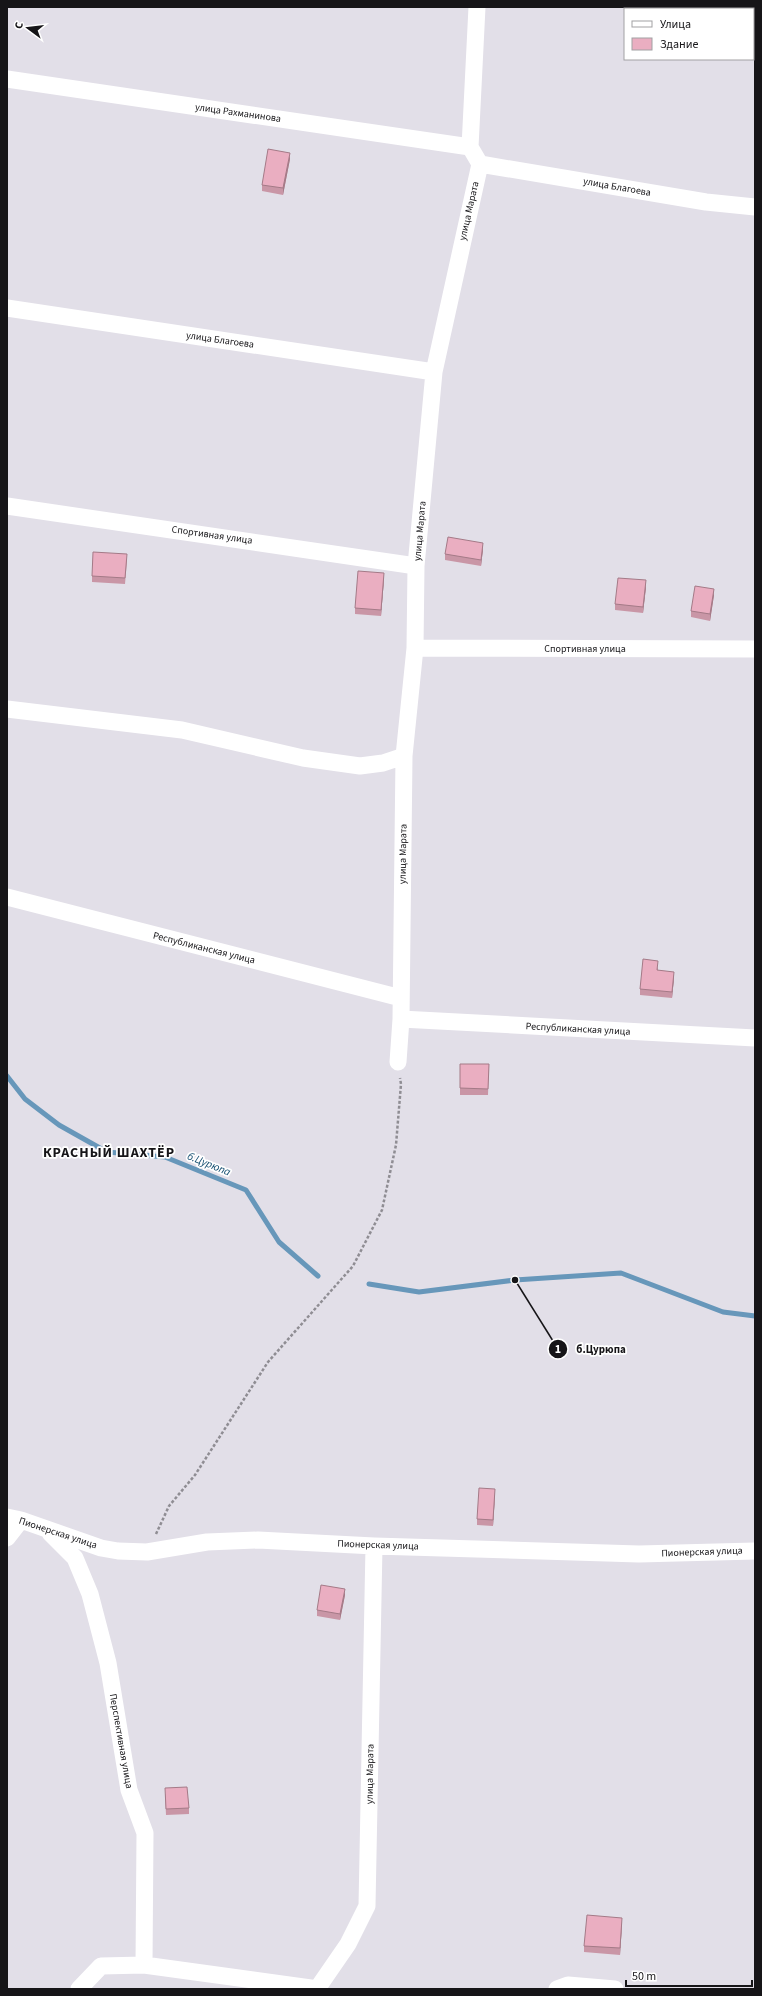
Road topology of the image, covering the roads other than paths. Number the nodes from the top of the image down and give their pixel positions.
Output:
1 (477, 7) edge
2 (7, 79) edge
3 (470, 147) junction
4 (480, 164) junction
5 (755, 207) edge
6 (7, 308) edge
7 (434, 372) junction
8 (7, 506) edge
9 (416, 566) junction
10 (415, 648) junction
11 (755, 649) edge
12 (7, 709) edge
13 (404, 756) junction
14 (7, 897) edge
15 (401, 998) junction
16 (401, 1019) junction
17 (755, 1038) edge
18 (398, 1062) road end
19 (14, 1519) edge
20 (46, 1528) junction
21 (7, 1538) edge
22 (374, 1546) junction
23 (755, 1551) edge
24 (144, 1965) junction
25 (79, 1989) edge
26 (318, 1989) edge
27 (557, 1989) edge
28 (615, 1989) edge

1 - 3 street
2 - 3 street, улица Рахманинова
3 - 4 street
4 - 5 street, улица Благоева
4 - 7 street, улица Марата
6 - 7 street, улица Благоева
7 - 9 street, улица Марата
8 - 9 street, Спортивная улица
9 - 10 street, улица Марата
10 - 11 street, Спортивная улица
10 - 13 street, улица Марата
12 - 13 street
13 - 15 street, улица Марата
14 - 15 street, Республиканская улица
15 - 16 street, улица Марата
16 - 17 street, Республиканская улица
16 - 18 street, улица Марата
19 - 20 street, Пионерская улица
19 - 21 street
20 - 22 street, Пионерская улица
20 - 24 street, Перспективная улица
22 - 23 street, Пионерская улица
22 - 26 street, улица Марата
24 - 25 street
24 - 26 street
27 - 28 street

